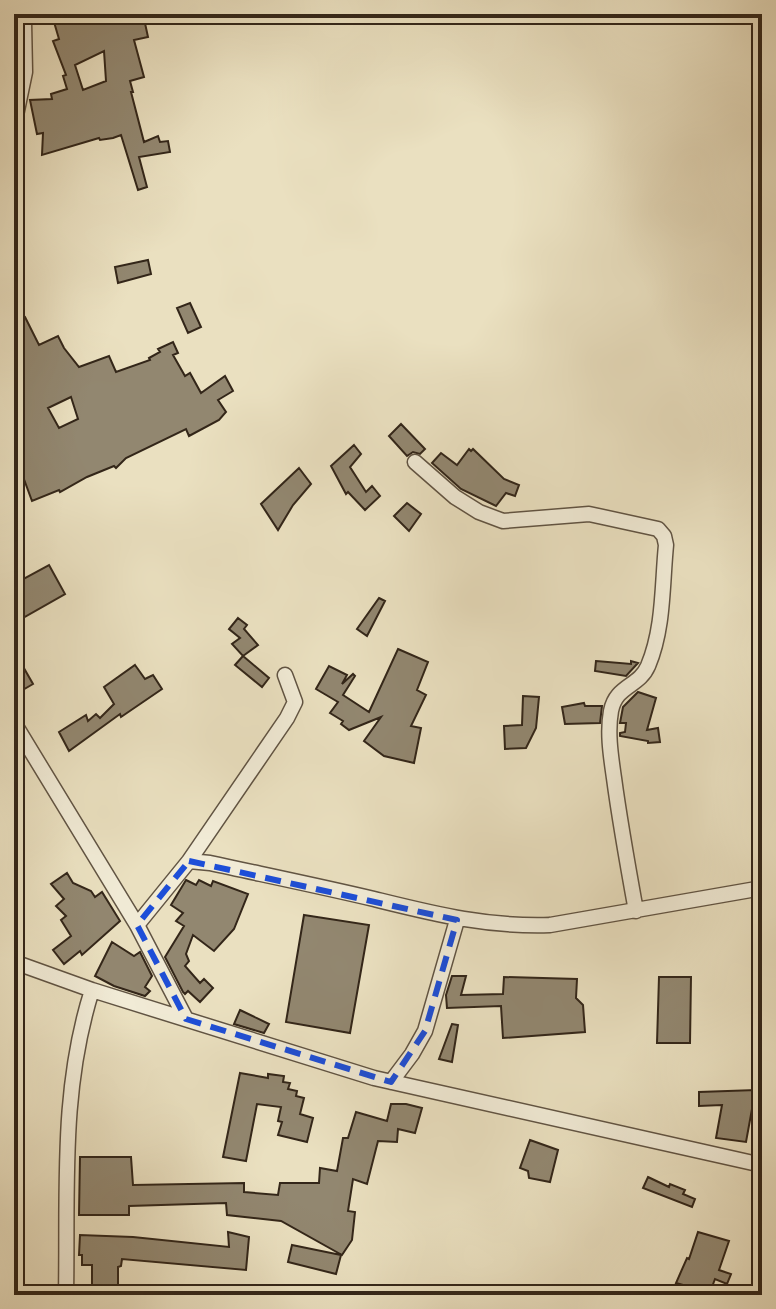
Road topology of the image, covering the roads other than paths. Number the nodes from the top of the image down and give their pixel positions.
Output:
1 (24, 22) dead end
2 (14, 125) edge
3 (415, 462) dead end
4 (285, 675) dead end
5 (14, 723) edge
6 (189, 861) junction
7 (762, 888) edge
8 (636, 911) junction
9 (457, 920) junction
10 (137, 925) junction
11 (14, 962) edge
12 (92, 990) junction
13 (186, 1019) junction
14 (391, 1082) junction
15 (762, 1165) edge
16 (66, 1295) edge

1 - 2 street
3 - 8 street
4 - 6 street
5 - 10 street
6 - 9 street
6 - 10 street
7 - 8 street
8 - 9 street
9 - 14 street
10 - 13 street
11 - 12 street
12 - 13 street
12 - 16 street
13 - 14 street
14 - 15 street

